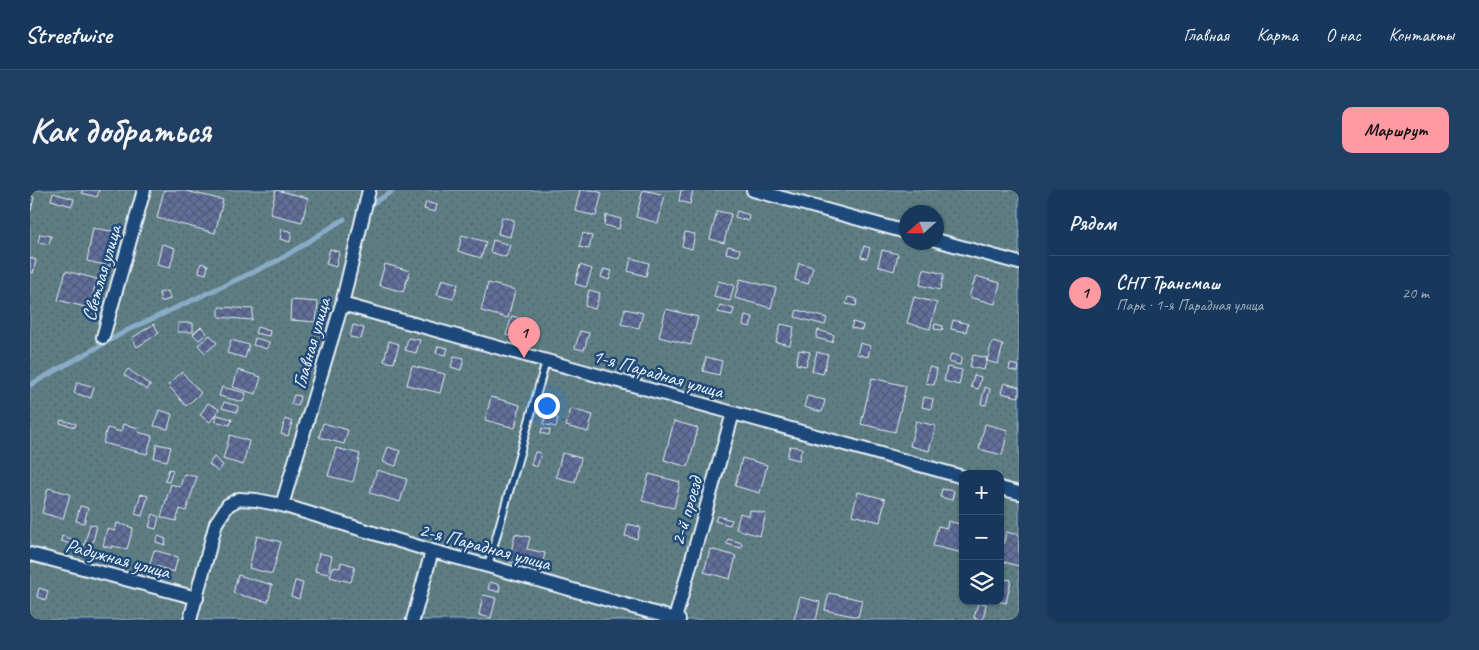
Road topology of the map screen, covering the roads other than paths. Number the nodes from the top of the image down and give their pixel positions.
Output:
1 (144, 190) edge
2 (369, 190) edge
3 (753, 190) edge
4 (899, 230) edge
5 (944, 242) edge
6 (1019, 264) edge
7 (342, 304) junction
8 (103, 337) dead end
9 (546, 361) junction
10 (733, 413) junction
11 (959, 476) edge
12 (1004, 489) edge
13 (1019, 493) edge
14 (282, 505) junction
15 (432, 552) junction
16 (30, 554) edge
17 (488, 566) junction
18 (197, 598) junction
19 (190, 620) edge
20 (413, 620) edge
21 (677, 620) edge

1 - 8 street, Светлая улица
2 - 7 street, Главная улица
3 - 4 street
5 - 6 street
7 - 9 street, 1-я Парадная улица
7 - 14 street, Главная улица
9 - 10 street, 1-я Парадная улица
9 - 17 lane
10 - 11 street, 1-я Парадная улица
10 - 21 street, 2-й проезд
12 - 13 street
14 - 15 street, 2-я Парадная улица
14 - 18 street, 2-я Парадная улица
15 - 17 street, 2-я Парадная улица
15 - 20 street
16 - 18 street, Радужная улица
17 - 21 street, 2-я Парадная улица
18 - 19 street, 2-я Парадная улица

